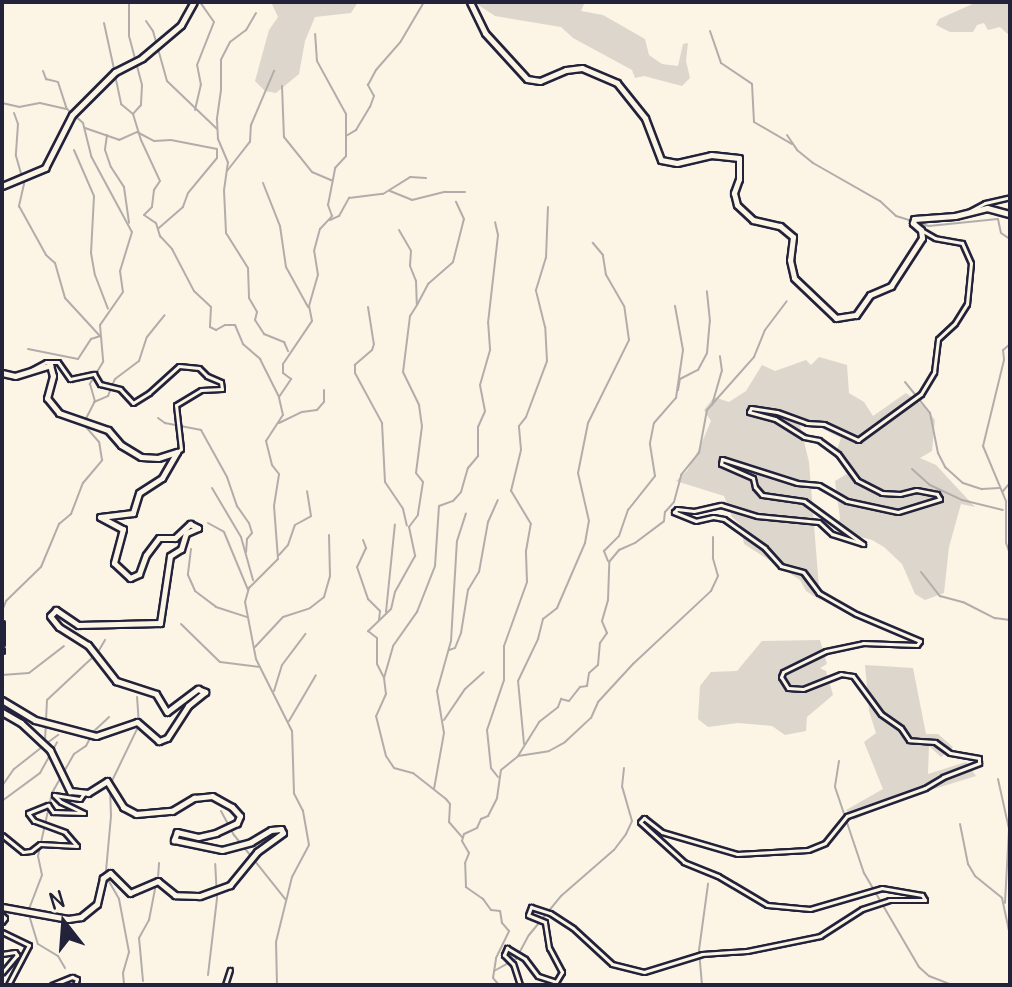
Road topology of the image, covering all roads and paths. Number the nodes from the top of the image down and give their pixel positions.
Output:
1 (194, 2) edge
2 (470, 2) edge
3 (550, 71) dead end
4 (546, 79) junction
5 (2, 186) edge
6 (1010, 197) edge
7 (970, 211) junction
8 (1010, 214) edge
9 (921, 230) junction
10 (933, 237) junction
11 (922, 238) junction
12 (30, 371) junction
13 (2, 373) edge
14 (177, 452) junction
15 (2, 623) edge
16 (2, 643) edge
17 (2, 700) edge
18 (2, 712) edge
19 (84, 793) junction
20 (2, 835) edge
21 (2, 907) edge
22 (2, 915) edge
23 (2, 922) edge
24 (2, 932) edge
25 (2, 954) edge
26 (230, 970) dead end
27 (2, 973) edge
28 (225, 984) edge
29 (8, 985) edge
30 (52, 985) edge
31 (75, 985) edge
32 (215, 985) edge
33 (520, 985) edge

1 - 5 street
2 - 4 street
3 - 4 street
4 - 11 street
6 - 7 street
7 - 8 street
7 - 9 street
9 - 10 street
9 - 11 street
10 - 11 street
10 - 33 street
12 - 13 street
12 - 14 street
12 - 14 street
14 - 17 street
15 - 16 street
18 - 19 street
19 - 20 street
19 - 21 street
22 - 23 street
24 - 29 street
25 - 27 street
26 - 28 street
28 - 32 street
30 - 31 street

